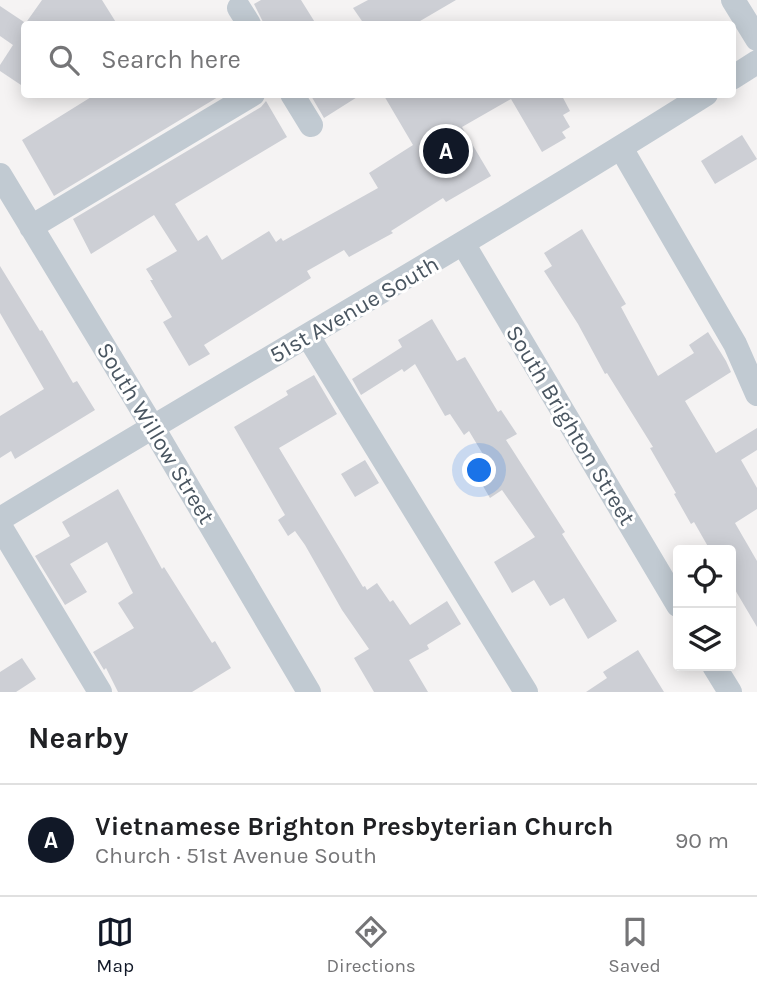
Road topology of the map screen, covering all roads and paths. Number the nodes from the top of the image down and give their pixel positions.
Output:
1 (733, 0) edge
2 (757, 39) edge
3 (757, 62) edge
4 (736, 76) edge
5 (246, 98) edge
6 (294, 98) edge
7 (700, 98) edge
8 (311, 125) dead end
9 (621, 148) junction
10 (0, 175) edge
11 (31, 227) junction
12 (464, 245) junction
13 (308, 336) junction
14 (757, 394) edge
15 (152, 426) junction
16 (0, 519) edge
17 (0, 526) edge
18 (673, 597) edge
19 (717, 671) edge
20 (100, 692) edge
21 (309, 692) edge
22 (526, 692) edge
23 (730, 692) edge

1 - 2 street
3 - 4 street
5 - 11 street
6 - 8 street
7 - 9 street, 51st Avenue South
9 - 12 street, 51st Avenue South
9 - 14 street
10 - 11 street, South Willow Street
11 - 15 street, South Willow Street
12 - 13 street, 51st Avenue South
12 - 18 street, South Brighton Street
13 - 15 street, 51st Avenue South
13 - 22 street
15 - 16 street, 51st Avenue South
15 - 21 street, South Willow Street
17 - 20 street
19 - 23 street

